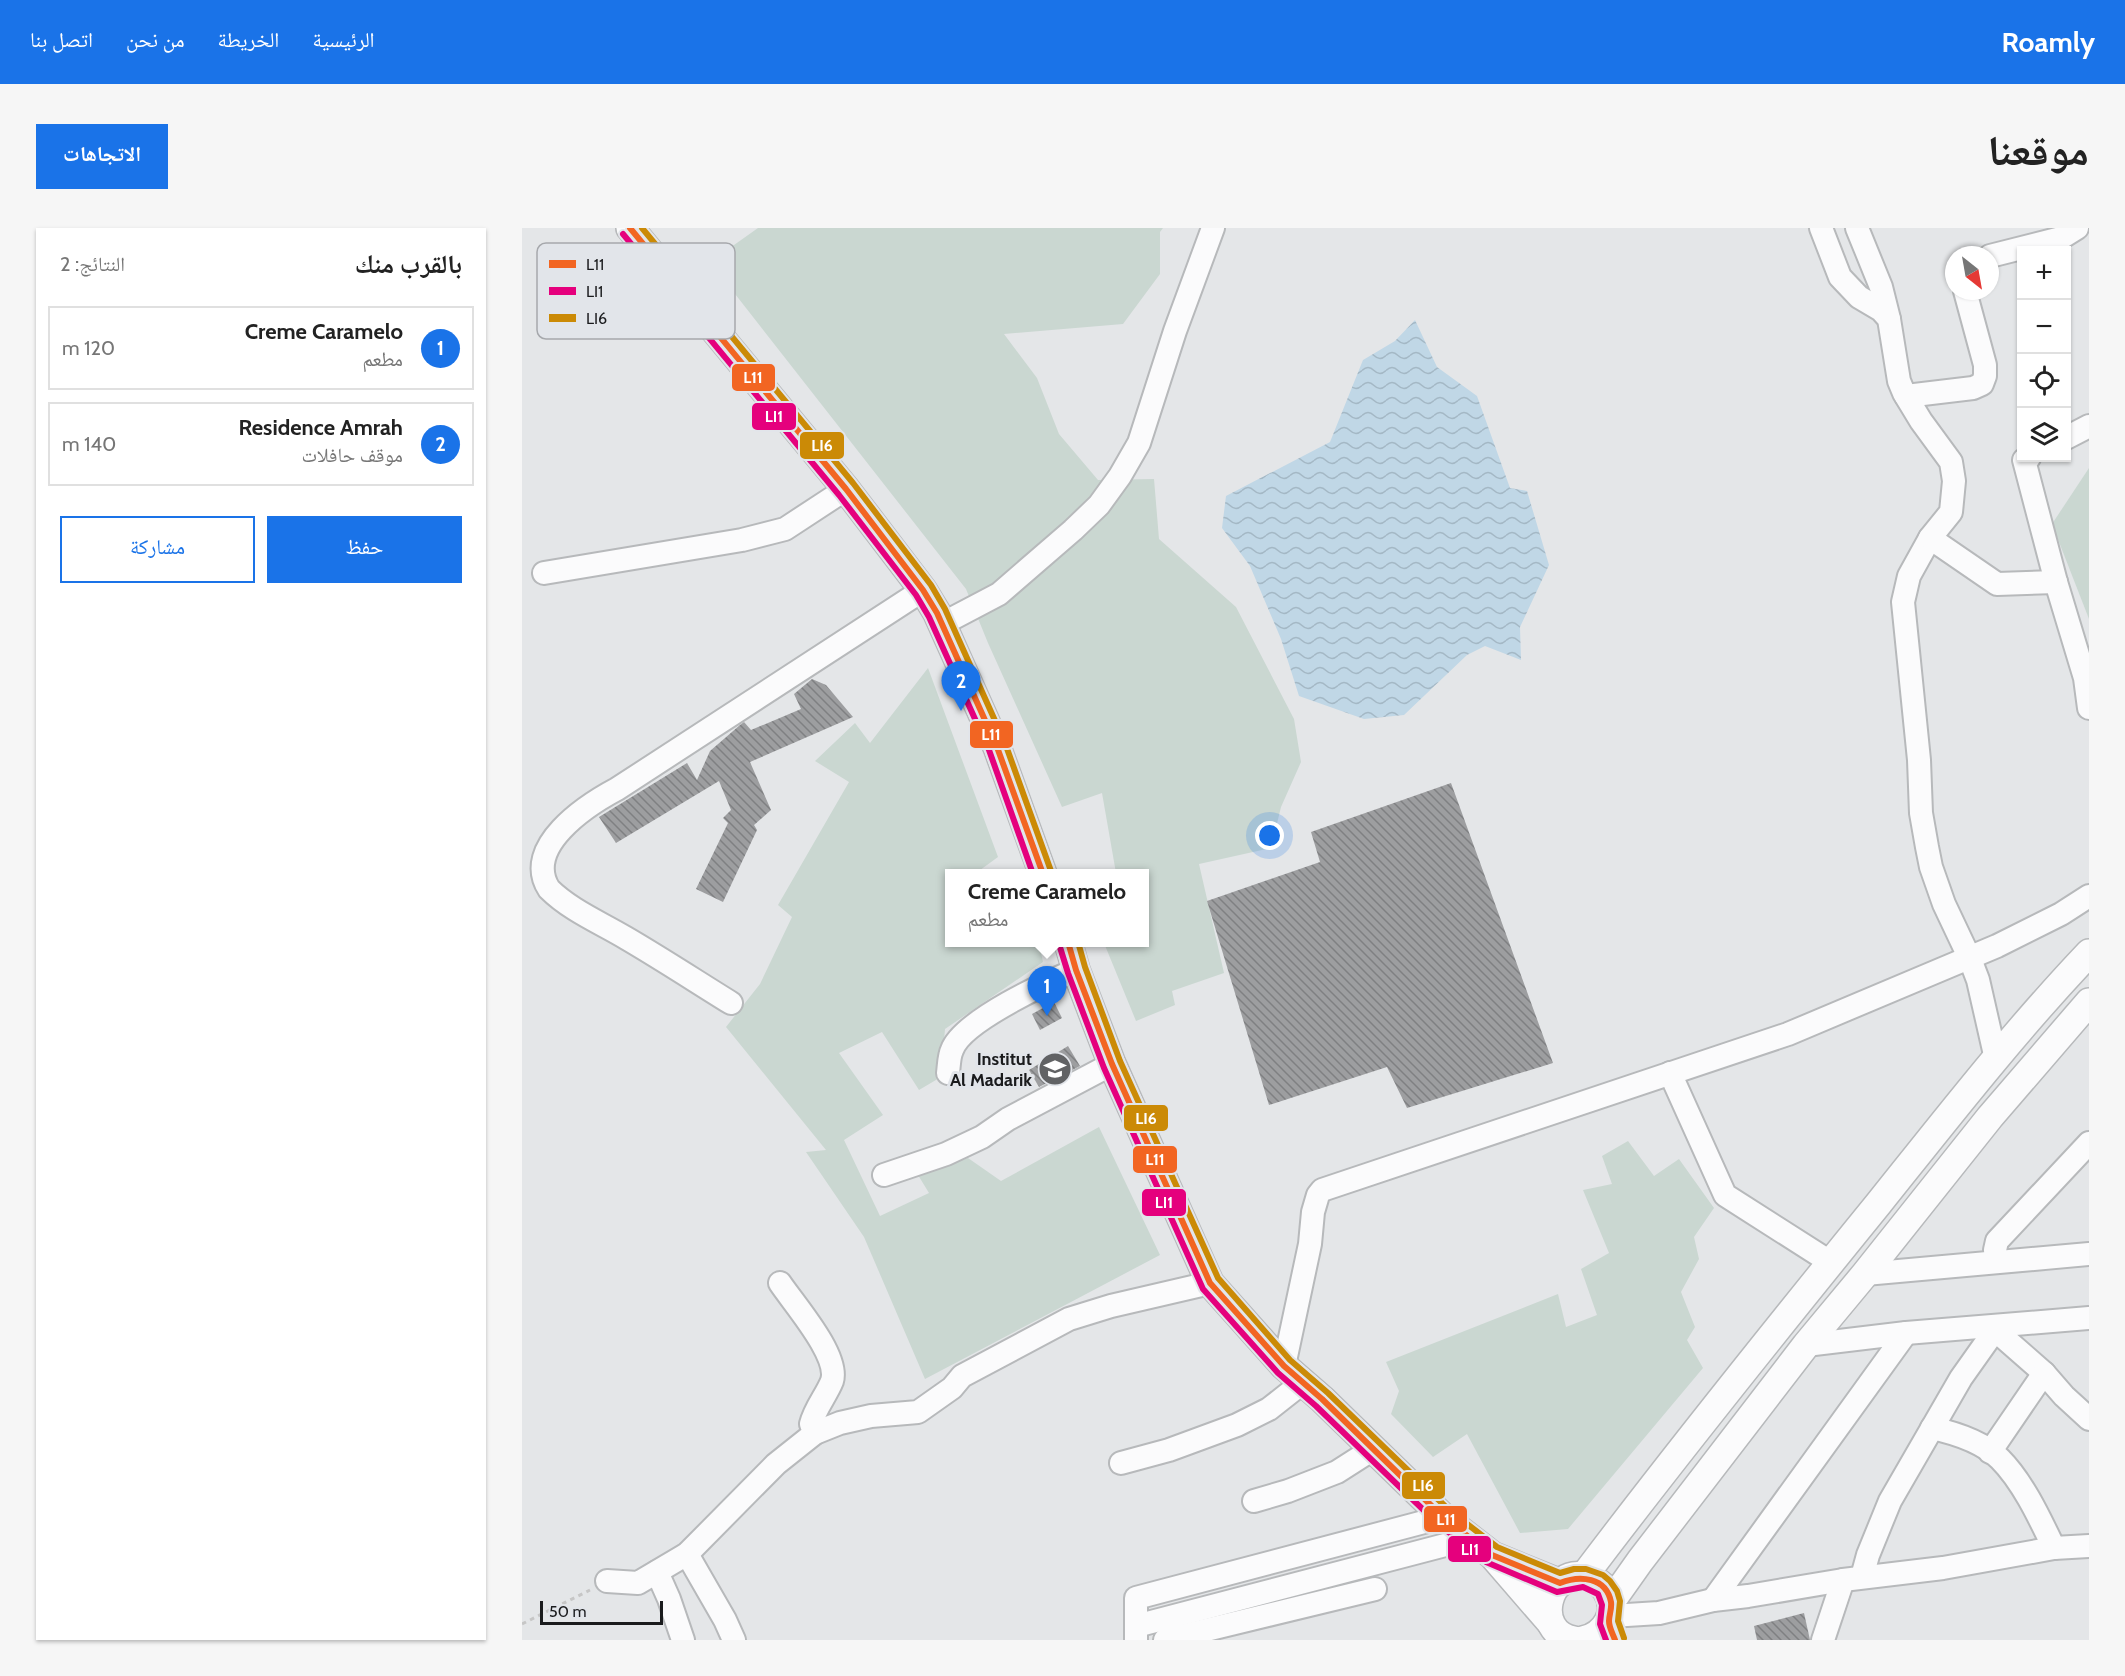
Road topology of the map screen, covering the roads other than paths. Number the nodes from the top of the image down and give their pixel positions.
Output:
1 (1213, 228) edge
2 (1821, 228) edge
3 (1857, 228) edge
4 (2077, 228) edge
5 (632, 229) edge
6 (644, 243) edge
7 (1999, 254) edge
8 (1967, 300) edge
9 (1889, 319) junction
10 (723, 339) edge
11 (1906, 396) junction
12 (2089, 426) edge
13 (2071, 436) edge
14 (2025, 462) edge
15 (846, 489) junction
16 (1930, 538) junction
17 (544, 573) dead end
18 (2056, 582) junction
19 (924, 590) junction
20 (942, 624) junction
21 (2089, 708) edge
22 (1042, 869) edge
23 (2089, 897) edge
24 (1069, 947) edge
25 (2089, 953) edge
26 (1970, 958) junction
27 (1076, 970) junction
28 (2089, 1002) edge
29 (732, 1003) dead end
30 (1996, 1059) junction
31 (1112, 1064) junction
32 (948, 1073) dead end
33 (1670, 1074) junction
34 (2089, 1143) edge
35 (884, 1176) dead end
36 (2089, 1254) edge
37 (1830, 1262) junction
38 (1996, 1262) junction
39 (1865, 1275) junction
40 (780, 1283) dead end
41 (1210, 1283) junction
42 (2089, 1318) edge
43 (1995, 1328) junction
44 (1906, 1333) junction
45 (1806, 1345) junction
46 (2044, 1373) junction
47 (1293, 1374) junction
48 (2089, 1419) edge
49 (1932, 1428) junction
50 (815, 1433) junction
51 (1373, 1449) junction
52 (1990, 1452) junction
53 (1121, 1463) dead end
54 (1254, 1501) dead end
55 (1443, 1517) junction
56 (1472, 1538) junction
57 (2089, 1546) edge
58 (2054, 1548) junction
59 (687, 1554) junction
60 (1492, 1556) junction
61 (657, 1572) junction
62 (1852, 1578) junction
63 (1572, 1579) junction
64 (607, 1581) road end
65 (1375, 1589) dead end
66 (1713, 1600) junction
67 (1612, 1620) edge
68 (1549, 1629) edge
69 (1136, 1633) edge
70 (683, 1640) edge
71 (734, 1640) edge
72 (1165, 1640) edge
73 (1574, 1640) edge
74 (1583, 1640) edge
75 (1823, 1640) edge

1 - 20 street
2 - 9 street
3 - 9 street
4 - 7 street
5 - 6 main road
8 - 11 street
9 - 11 street
10 - 15 main road
11 - 16 street
12 - 13 street
14 - 18 street
15 - 17 street
15 - 19 main road
16 - 18 street
16 - 26 street
18 - 21 street
19 - 20 main road
19 - 29 street
20 - 22 main road
23 - 26 street
24 - 27 main road
25 - 30 main road
26 - 30 street
26 - 33 street
27 - 31 main road
27 - 32 street
28 - 39 main road
30 - 37 main road
31 - 35 street
31 - 41 main road
33 - 37 street
33 - 47 street
34 - 38 street
36 - 38 street
37 - 63 main road
38 - 39 street
39 - 45 main road
40 - 50 street
41 - 47 main road
41 - 50 street
42 - 43 street
43 - 44 street
43 - 46 street
43 - 49 street
44 - 45 street
44 - 66 street
45 - 67 main road
46 - 48 street
46 - 52 street
47 - 51 main road
47 - 53 street
49 - 52 street
49 - 62 street
50 - 59 street
51 - 54 street
51 - 55 main road
52 - 58 street
55 - 56 main road
55 - 69 street
56 - 60 main road
56 - 69 street
57 - 58 street
58 - 62 street
59 - 61 street
59 - 71 street
60 - 63 main road
60 - 68 main road
61 - 64 street
61 - 70 street
62 - 66 street
62 - 75 street
63 - 67 main road
63 - 68 main road
65 - 72 street
66 - 67 street
67 - 74 main road
68 - 73 main road

